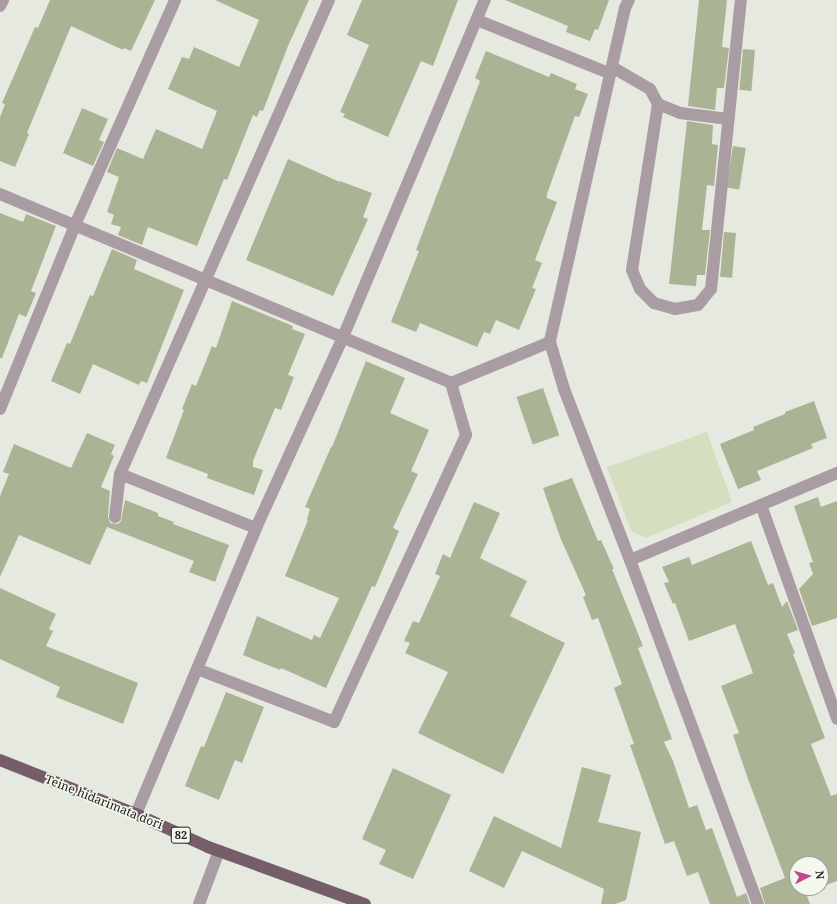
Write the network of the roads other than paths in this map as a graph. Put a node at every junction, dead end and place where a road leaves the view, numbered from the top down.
1 (3, 0) edge
2 (175, 0) edge
3 (329, 0) edge
4 (485, 0) edge
5 (629, 0) edge
6 (741, 0) edge
7 (0, 6) edge
8 (477, 20) junction
9 (611, 70) junction
10 (658, 104) junction
11 (729, 119) junction
12 (0, 194) edge
13 (75, 225) junction
14 (206, 280) junction
15 (343, 337) junction
16 (550, 342) junction
17 (451, 383) junction
18 (0, 409) edge
19 (837, 473) edge
20 (120, 474) junction
21 (761, 505) junction
22 (115, 517) dead end
23 (256, 528) junction
24 (630, 560) junction
25 (197, 669) junction
26 (837, 719) edge
27 (0, 760) edge
28 (136, 814) junction
29 (219, 851) junction
30 (199, 904) edge
31 (365, 904) edge
32 (758, 904) edge

1 - 7 street
2 - 13 street
3 - 14 street
4 - 8 street
5 - 9 street
6 - 11 street
8 - 9 street
8 - 15 street
9 - 10 street
9 - 16 street
10 - 11 street
10 - 11 street
12 - 13 street
13 - 14 street
13 - 18 street
14 - 15 street
14 - 20 street
15 - 17 street
15 - 23 street
16 - 17 street
16 - 24 street
17 - 25 street
19 - 21 street
20 - 22 street
20 - 23 street
21 - 24 street
21 - 26 street
23 - 25 street
24 - 32 street
25 - 28 street
27 - 28 main road, Teine hidarimata dori / 82
28 - 29 main road, Teine hidarimata dori / 82
29 - 30 street
29 - 31 main road, Teine hidarimata dori / 82

